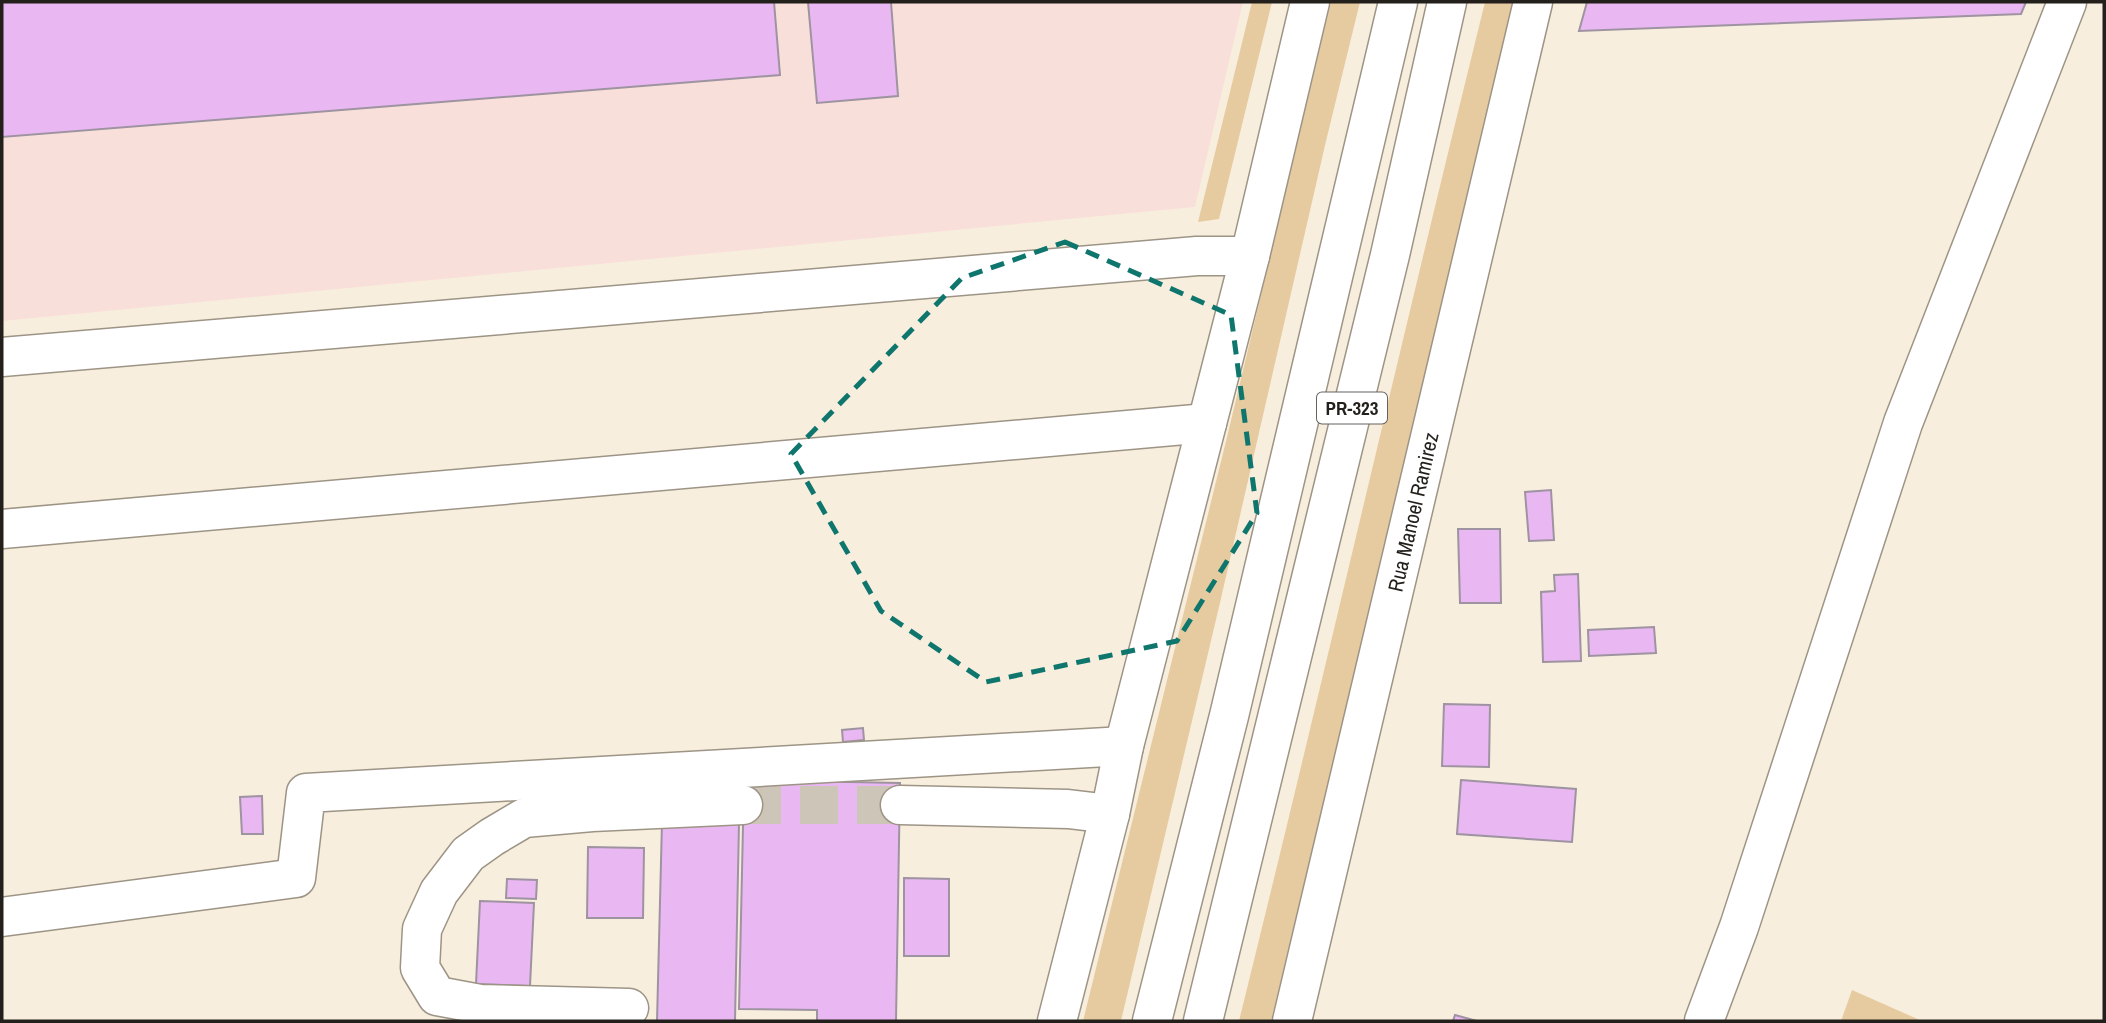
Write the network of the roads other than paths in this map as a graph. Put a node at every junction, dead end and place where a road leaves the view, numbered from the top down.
1 (1310, 2) edge
2 (1398, 2) edge
3 (1447, 2) edge
4 (1533, 2) edge
5 (2067, 2) edge
6 (1250, 256) junction
7 (2, 357) edge
8 (1207, 423) junction
9 (2, 529) edge
10 (1124, 746) junction
11 (743, 805) tunnel mouth
12 (900, 805) tunnel mouth
13 (1110, 814) junction
14 (2, 916) edge
15 (629, 1008) dead end
16 (1057, 1021) edge
17 (1152, 1021) edge
18 (1203, 1021) edge
19 (1292, 1021) edge
20 (1704, 1021) edge

1 - 6 main road
2 - 17 main road, PR-323
3 - 18 main road, PR-323
4 - 19 main road, Rua Manoel Ramirez
5 - 20 main road
6 - 7 main road
6 - 8 main road
8 - 9 main road
8 - 10 main road
10 - 13 main road
10 - 14 main road
11 - 15 main road
12 - 13 main road
13 - 16 main road

